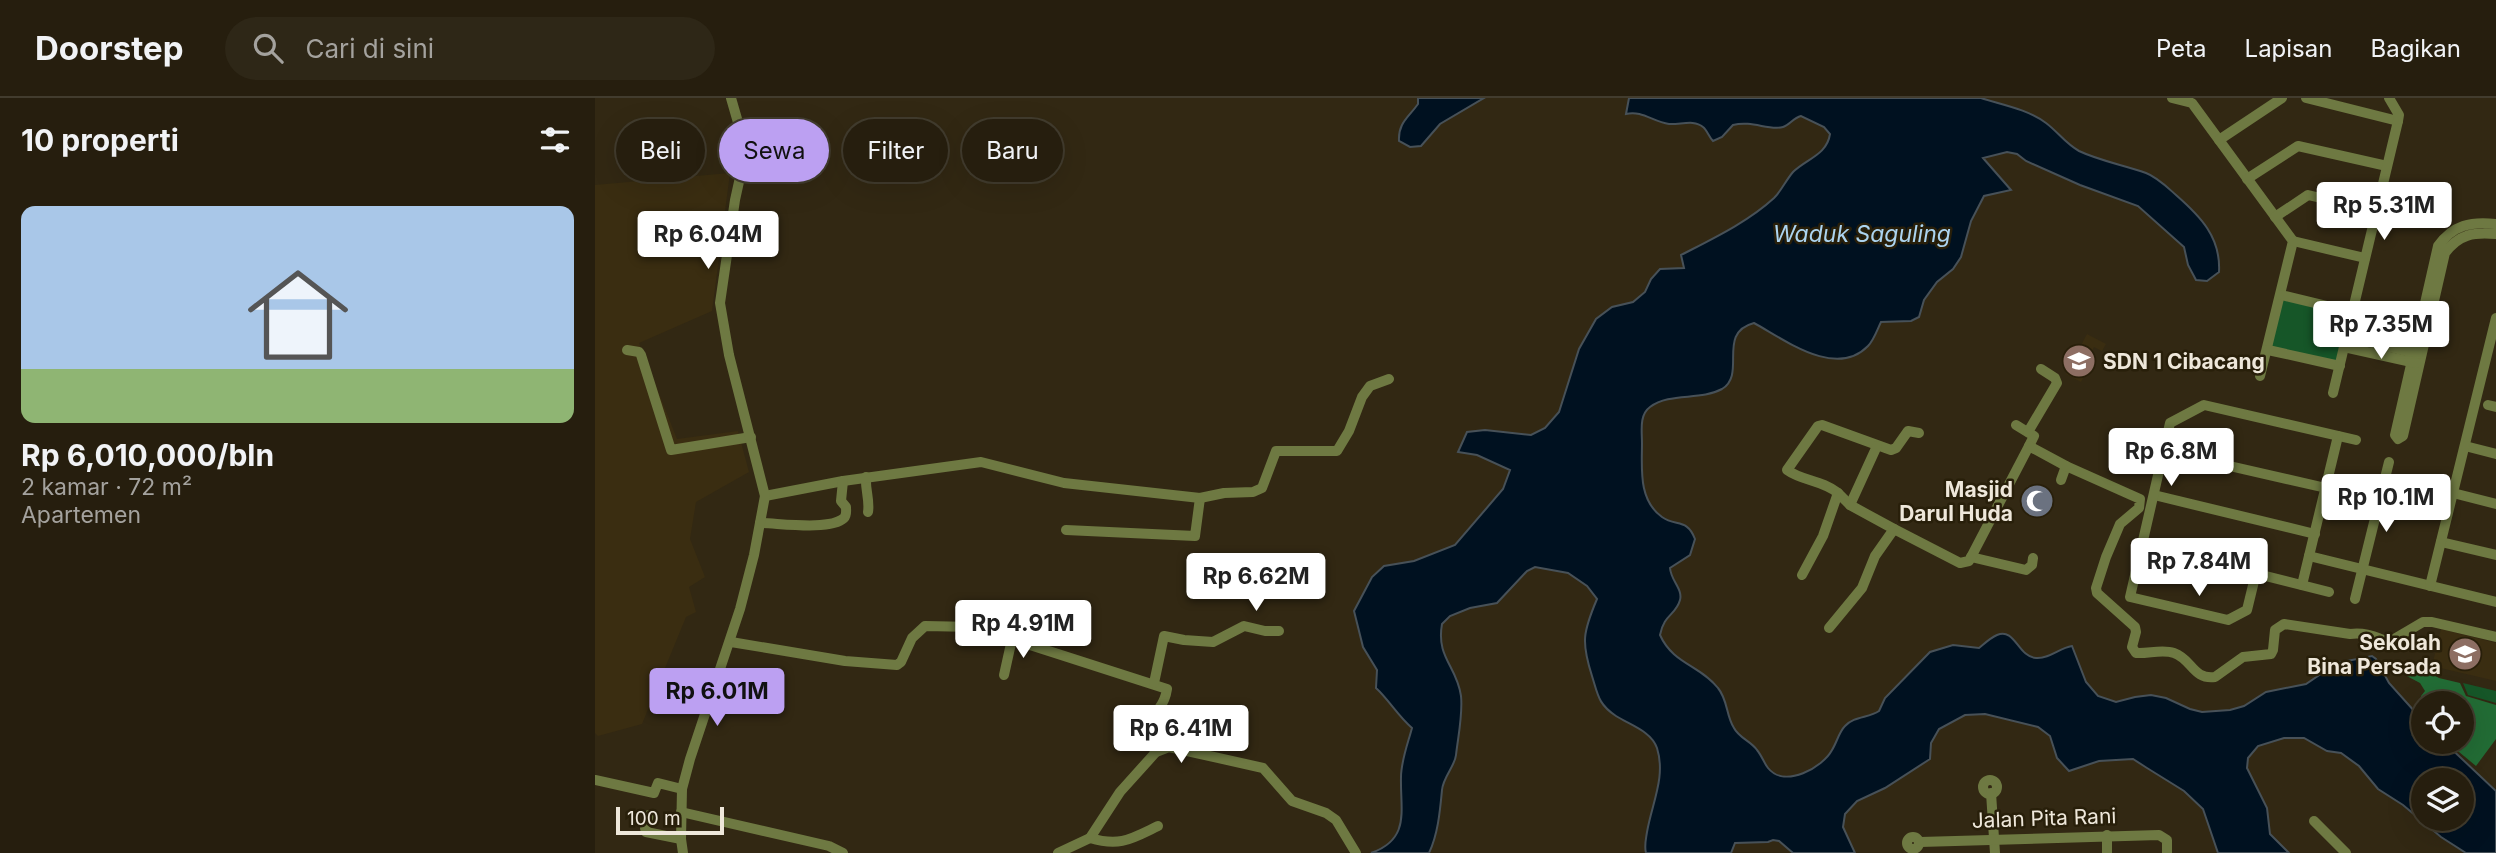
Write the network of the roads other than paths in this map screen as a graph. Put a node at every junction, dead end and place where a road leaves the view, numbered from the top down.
1 (730, 98) edge
2 (2172, 98) edge
3 (2282, 98) edge
4 (2306, 98) edge
5 (2389, 98) edge
6 (2196, 100) edge
7 (2398, 121) junction
8 (2219, 140) junction
9 (2387, 166) junction
10 (2248, 179) junction
11 (2376, 211) junction
12 (2275, 217) junction
13 (2496, 224) edge
14 (2496, 234) edge
15 (2293, 242) junction
16 (2365, 258) junction
17 (2281, 295) junction
18 (2352, 312) junction
19 (2496, 318) edge
20 (2346, 342) junction
21 (627, 350) dead end
22 (2268, 350) junction
23 (2417, 359) junction
24 (2340, 366) junction
25 (2041, 369) dead end
26 (2260, 376) dead end
27 (1389, 379) dead end
28 (2333, 393) dead end
29 (2015, 425) dead end
30 (2028, 432) junction
31 (1919, 433) dead end
32 (2338, 436) junction
33 (751, 437) junction
34 (2356, 440) dead end
35 (1877, 446) junction
36 (2029, 446) junction
37 (2465, 446) junction
38 (2164, 451) junction
39 (2496, 454) edge
40 (2389, 462) dead end
41 (2066, 466) junction
42 (866, 477) junction
43 (2061, 480) dead end
44 (843, 481) junction
45 (2326, 488) junction
46 (1838, 493) junction
47 (2453, 493) junction
48 (2154, 495) junction
49 (765, 496) junction
50 (1200, 498) junction
51 (2496, 504) edge
52 (1850, 505) junction
53 (868, 512) dead end
54 (760, 523) junction
55 (1894, 529) junction
56 (1066, 530) dead end
57 (2315, 534) junction
58 (2441, 541) junction
59 (2142, 545) junction
60 (2496, 555) edge
61 (2309, 556) junction
62 (1971, 557) junction
63 (2033, 558) dead end
64 (2362, 569) junction
65 (2256, 573) junction
66 (1802, 575) dead end
67 (2302, 585) junction
68 (2430, 586) junction
69 (2329, 592) dead end
70 (2355, 599) dead end
71 (2496, 602) edge
72 (1829, 628) dead end
73 (1279, 631) dead end
74 (2496, 637) edge
75 (1012, 639) junction
76 (731, 642) junction
77 (1004, 675) dead end
78 (1154, 683) junction
79 (1156, 752) junction
80 (595, 780) edge
81 (683, 789) junction
82 (1991, 793) dead end
83 (681, 812) junction
84 (649, 815) dead end
85 (2315, 821) dead end
86 (1158, 826) dead end
87 (2107, 835) junction
88 (1090, 838) junction
89 (681, 839) junction
90 (1994, 839) junction
91 (1920, 842) dead end
92 (828, 849) edge
93 (683, 853) edge
94 (843, 853) edge
95 (1058, 853) edge
96 (1356, 853) edge
97 (1995, 853) edge
98 (2107, 853) edge
99 (2167, 853) edge
100 (2346, 853) edge

1 - 33 street
2 - 6 street
3 - 8 street
4 - 7 street
5 - 7 street
6 - 8 street
7 - 9 street
8 - 10 street
9 - 10 street
9 - 11 street
10 - 12 street
11 - 12 street
11 - 16 street
12 - 15 street
13 - 23 street
14 - 23 street
15 - 16 street
15 - 17 street
16 - 18 street
17 - 18 street
17 - 22 street
18 - 20 street
19 - 37 street
20 - 23 street
20 - 24 street
21 - 33 street
22 - 24 street
22 - 26 street
23 - 23 street
24 - 28 street
25 - 30 street
27 - 50 street
29 - 30 street
30 - 36 street
31 - 35 street
32 - 34 street
32 - 38 street
32 - 45 street
33 - 49 street
35 - 46 street
35 - 52 street
36 - 41 street
36 - 62 street
37 - 39 street
37 - 47 street
38 - 45 street
38 - 48 street
40 - 64 street
41 - 43 street
41 - 74 street
42 - 44 street
42 - 50 street
42 - 53 street
44 - 49 street
44 - 54 street
45 - 57 street
46 - 52 street
46 - 66 street
47 - 51 street
47 - 58 street
48 - 57 street
48 - 59 street
49 - 54 street
50 - 56 street
52 - 55 street
54 - 76 street
55 - 62 street
55 - 72 street
57 - 61 street
58 - 60 street
58 - 68 street
59 - 65 street
59 - 65 street
61 - 64 street
61 - 67 street
62 - 63 street
64 - 68 street
64 - 70 street
65 - 67 street
67 - 69 street
68 - 71 street
73 - 78 street
75 - 76 street
75 - 77 street
75 - 78 street
76 - 81 street
78 - 79 street
79 - 88 street
79 - 96 street
80 - 81 street
81 - 83 street
82 - 90 street
83 - 89 street
83 - 92 street
84 - 89 street
85 - 100 street
86 - 88 street
87 - 90 street, Jalan Pita Rani
87 - 98 street
87 - 99 street, Jalan Pita Rani
88 - 95 street
89 - 93 street
90 - 91 street, Jalan Pita Rani
90 - 97 street
92 - 94 street

